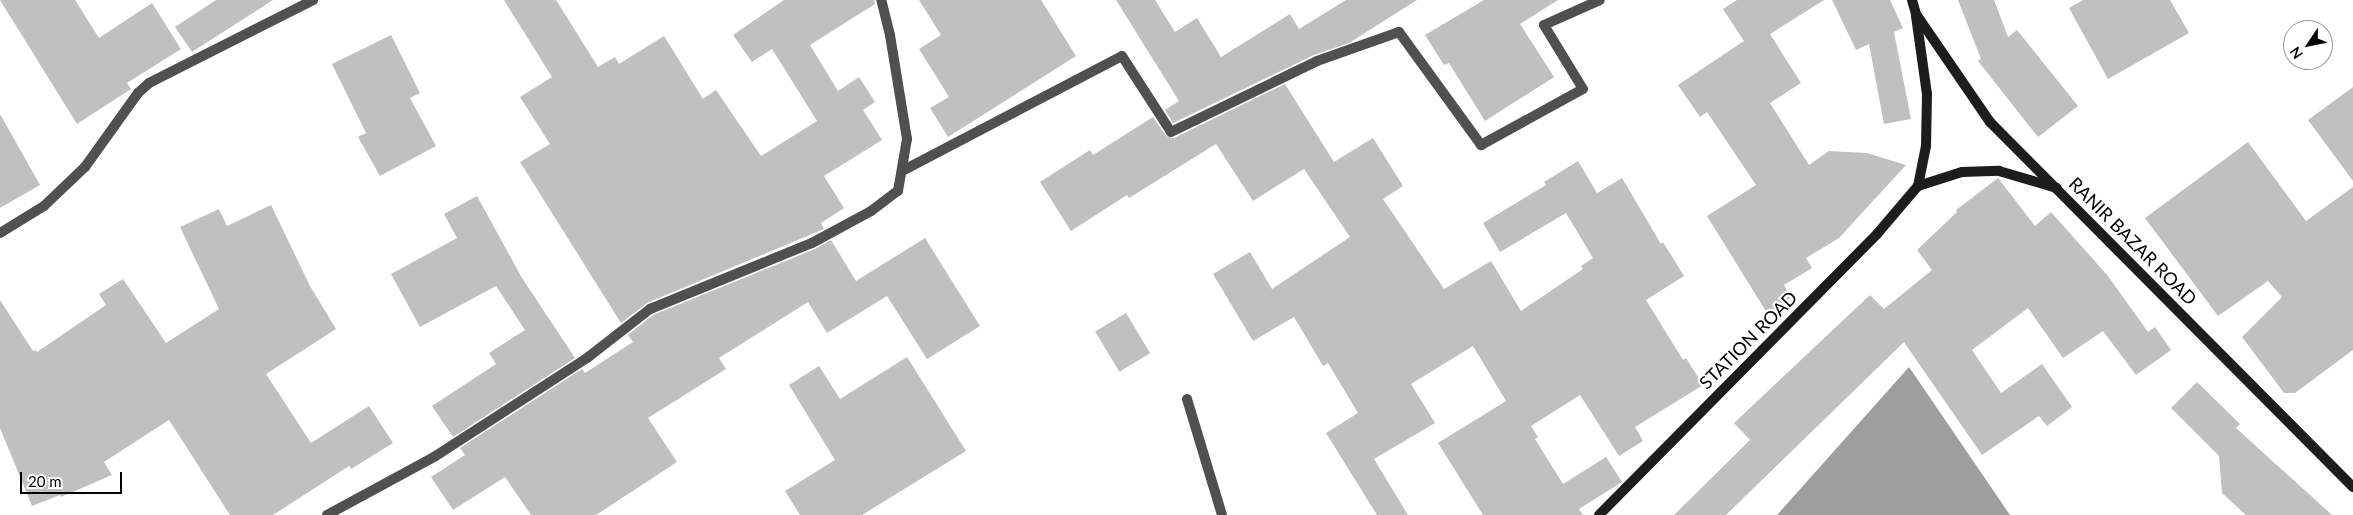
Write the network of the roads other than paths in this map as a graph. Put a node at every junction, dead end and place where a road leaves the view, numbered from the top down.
1 (313, 0) edge
2 (881, 0) edge
3 (1600, 0) edge
4 (1912, 0) edge
5 (1916, 14) junction
6 (902, 171) junction
7 (1918, 186) junction
8 (2058, 188) junction
9 (0, 232) edge
10 (1187, 398) dead end
11 (2353, 487) edge
12 (327, 515) edge
13 (1222, 515) edge
14 (1599, 515) edge

1 - 9 street
2 - 6 street
3 - 6 street
4 - 5 street, RANIR BAZAR ROAD
5 - 7 street, STATION ROAD
5 - 8 street, RANIR BAZAR ROAD
6 - 12 street
7 - 8 street
7 - 14 street, STATION ROAD
8 - 11 street, RANIR BAZAR ROAD
10 - 13 street

